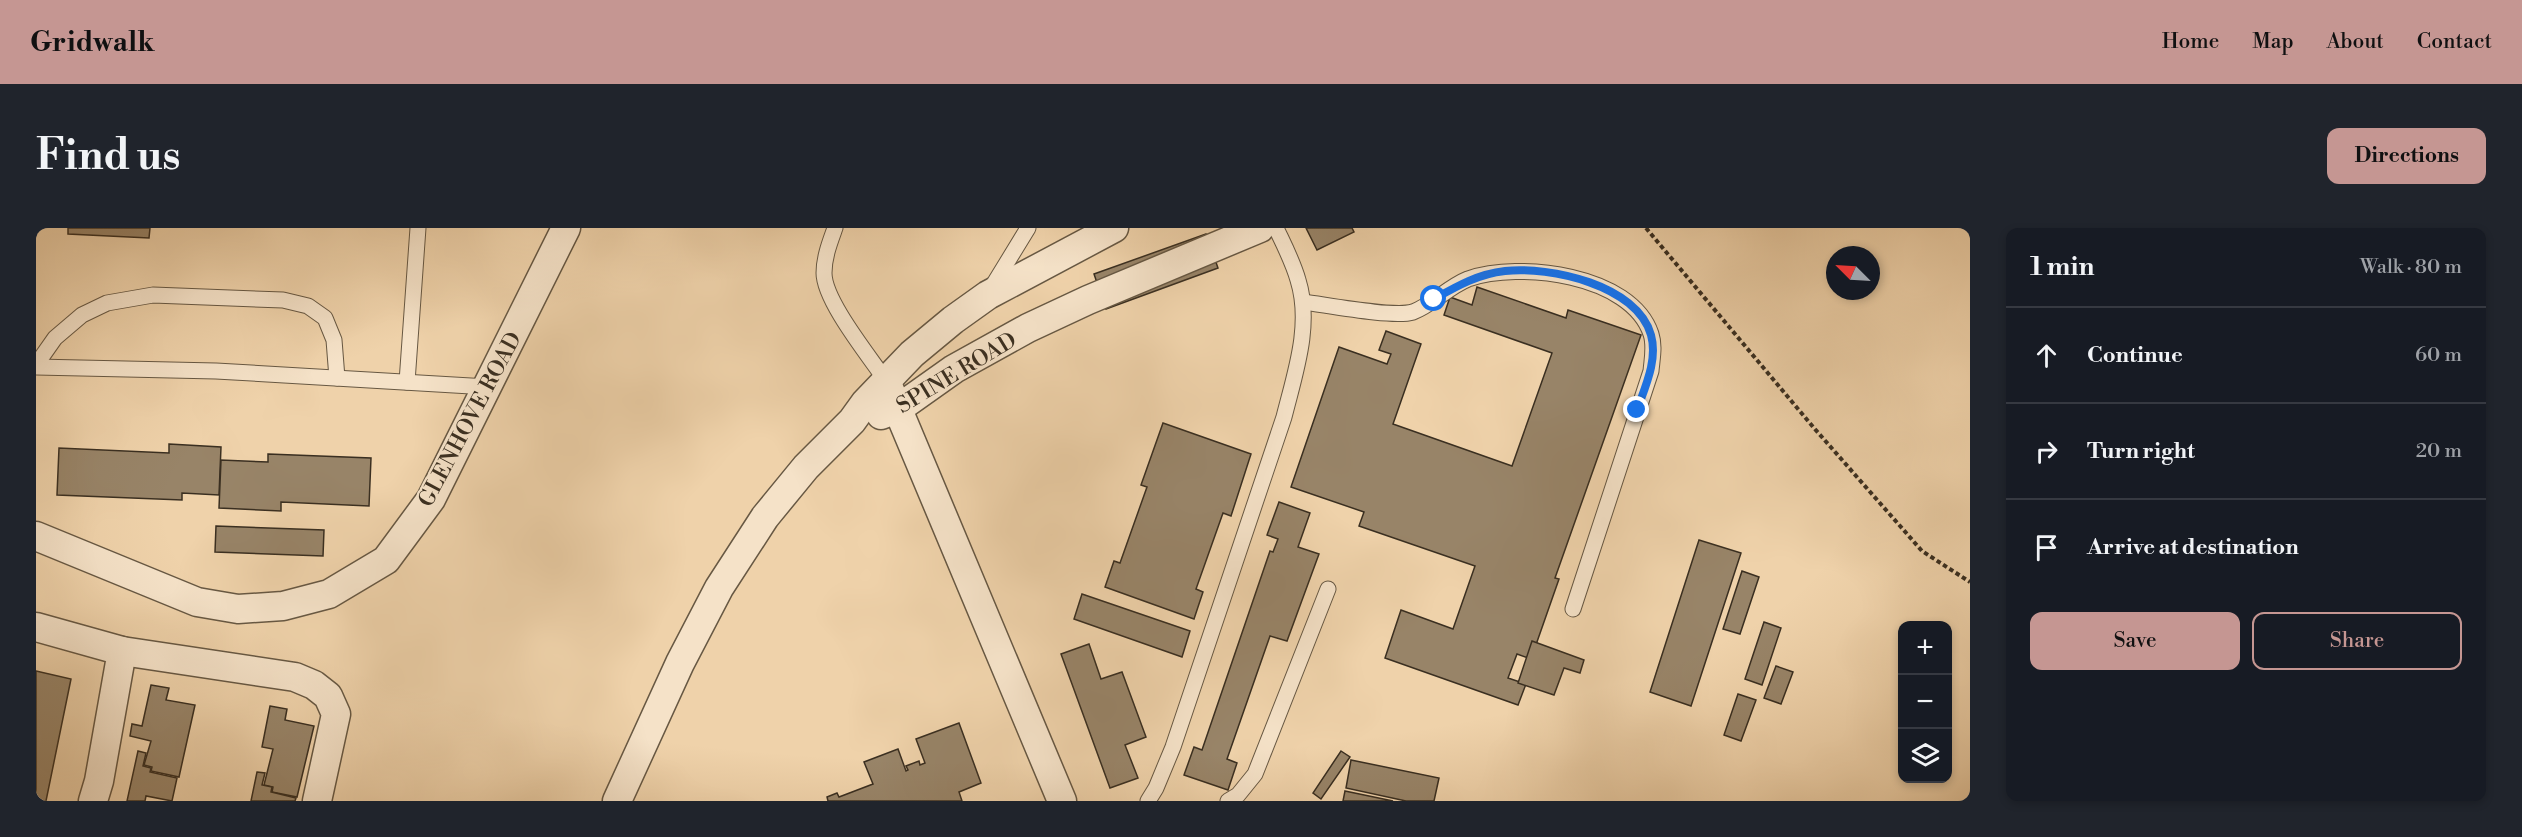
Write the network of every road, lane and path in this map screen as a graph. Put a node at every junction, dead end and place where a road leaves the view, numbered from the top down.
1 (418, 228) edge
2 (566, 228) edge
3 (835, 228) edge
4 (1028, 228) edge
5 (1114, 228) edge
6 (1260, 228) edge
7 (1276, 228) edge
8 (1646, 228) edge
9 (988, 295) junction
10 (1303, 302) junction
11 (36, 366) edge
12 (337, 378) junction
13 (886, 381) junction
14 (407, 382) junction
15 (488, 387) junction
16 (899, 408) junction
17 (852, 421) junction
18 (36, 536) edge
19 (1970, 582) edge
20 (1328, 589) dead end
21 (1573, 609) dead end
22 (36, 627) edge
23 (122, 651) junction
24 (93, 801) edge
25 (317, 801) edge
26 (617, 801) edge
27 (1062, 801) edge
28 (1148, 801) edge
29 (1228, 801) edge

1 - 14 lane
2 - 15 street, GLENHOVE ROAD
3 - 13 lane
4 - 9 lane
5 - 9 street, SPINE ROAD
6 - 16 street, SPINE ROAD
7 - 10 lane
8 - 19 path
9 - 13 street, SPINE ROAD
10 - 21 lane
10 - 28 lane
11 - 12 lane
11 - 12 lane
12 - 14 lane
13 - 16 street
13 - 17 street, SPINE ROAD
14 - 15 lane
15 - 18 street, GLENHOVE ROAD
16 - 17 street, SPINE ROAD
16 - 27 street
17 - 26 street
20 - 29 lane
22 - 23 street
23 - 24 street
23 - 25 street

